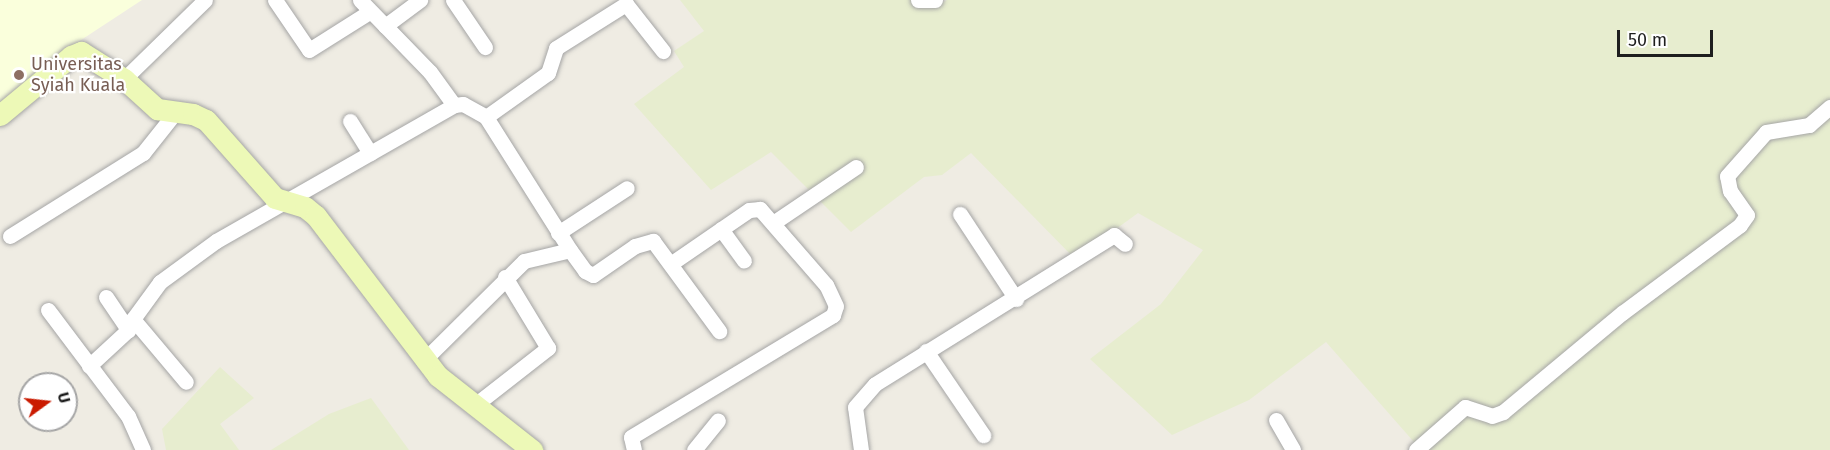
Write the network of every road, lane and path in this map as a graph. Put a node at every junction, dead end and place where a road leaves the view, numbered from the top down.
1 (205, 0) edge
2 (275, 0) edge
3 (420, 0) edge
4 (453, 0) edge
5 (918, 0) edge
6 (934, 0) edge
7 (364, 6) edge
8 (385, 26) junction
9 (485, 47) dead end
10 (663, 51) dead end
11 (124, 79) junction
12 (454, 105) junction
13 (1830, 107) edge
14 (174, 114) junction
15 (0, 115) edge
16 (486, 117) junction
17 (350, 121) dead end
18 (370, 153) junction
19 (856, 166) dead end
20 (627, 188) dead end
21 (287, 202) junction
22 (960, 214) dead end
23 (773, 223) junction
24 (721, 229) junction
25 (558, 233) junction
26 (10, 236) dead end
27 (1125, 244) dead end
28 (570, 250) junction
29 (744, 261) dead end
30 (672, 263) junction
31 (505, 277) junction
32 (106, 297) dead end
33 (1016, 299) junction
34 (48, 310) dead end
35 (131, 324) junction
36 (719, 331) dead end
37 (926, 351) junction
38 (423, 360) junction
39 (89, 366) junction
40 (186, 382) dead end
41 (475, 405) junction
42 (718, 420) dead end
43 (1276, 420) dead end
44 (983, 435) dead end
45 (143, 450) edge
46 (532, 450) edge
47 (634, 450) edge
48 (694, 450) edge
49 (861, 450) edge
50 (1293, 450) edge
51 (1416, 450) edge

1 - 11 street
2 - 7 street
3 - 8 street
4 - 9 street
5 - 6 street
7 - 8 street
8 - 12 street
10 - 16 street
11 - 14 street
11 - 15 street
12 - 16 street
12 - 18 street
13 - 51 street
14 - 21 street
14 - 26 street
16 - 25 street
17 - 18 street
18 - 21 street
19 - 23 street
20 - 25 street
21 - 35 street
21 - 38 street
22 - 33 street
23 - 24 street
23 - 47 street
24 - 29 street
24 - 30 street
25 - 28 street
27 - 33 street
28 - 30 street
28 - 31 street
30 - 36 street
31 - 38 street
31 - 41 street
32 - 35 street
33 - 37 street
34 - 39 street
35 - 39 street
35 - 40 street
37 - 44 street
37 - 49 street
38 - 41 street
39 - 45 street
41 - 46 street
42 - 48 street
43 - 50 street

